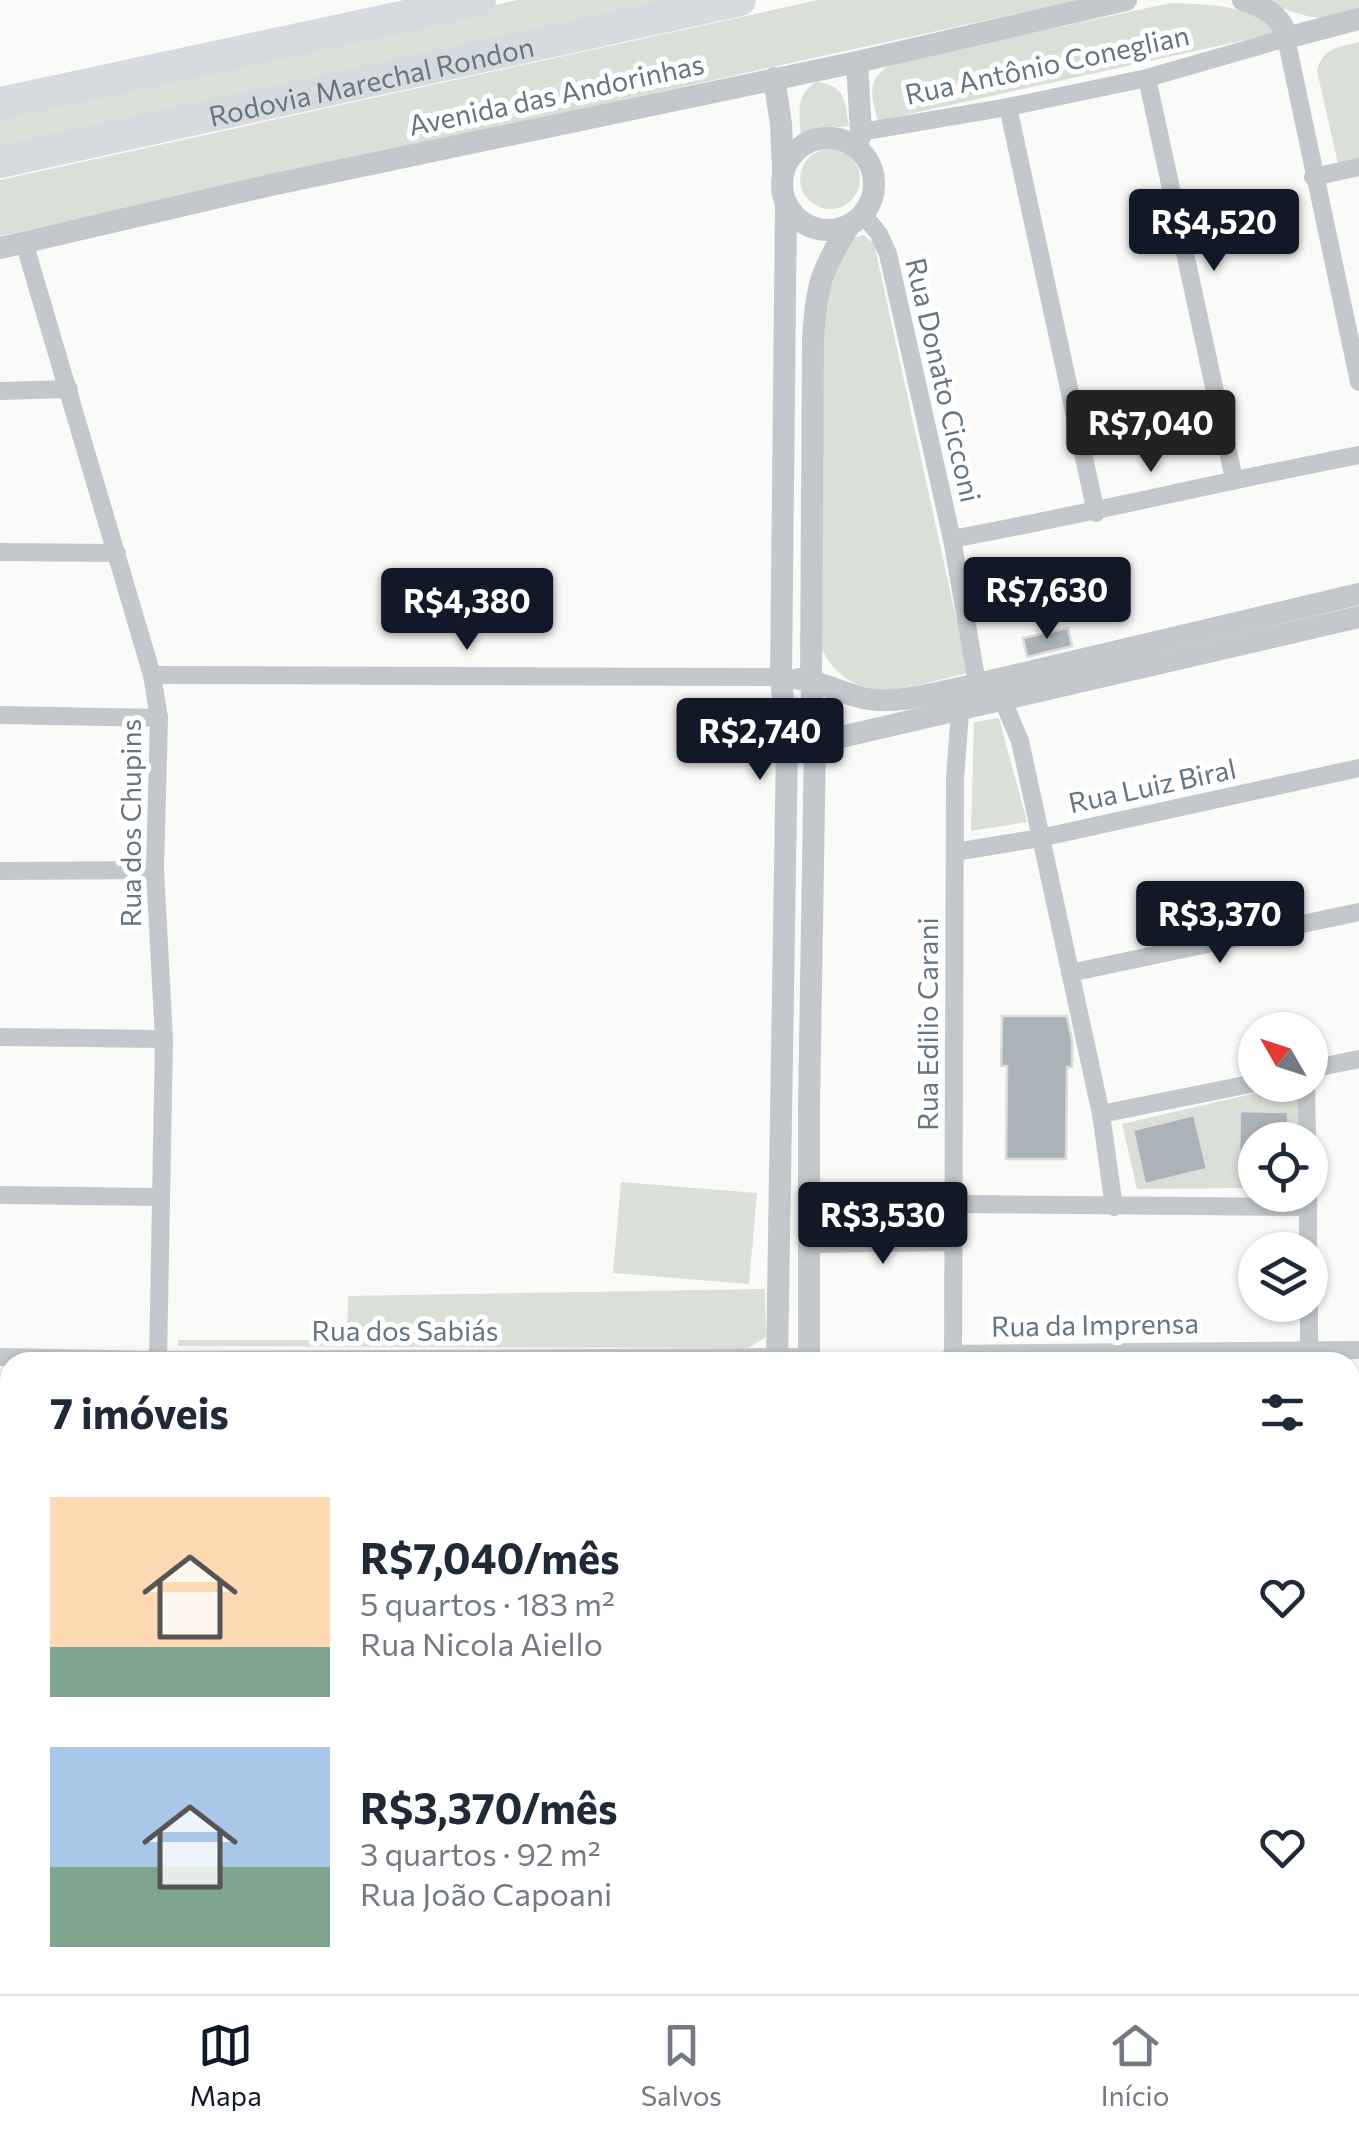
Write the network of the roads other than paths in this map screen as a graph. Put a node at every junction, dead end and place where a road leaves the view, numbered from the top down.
1 (480, 0) edge
2 (740, 0) edge
3 (1126, 0) edge
4 (1243, 0) edge
5 (1359, 19) edge
6 (1286, 38) junction
7 (857, 62) junction
8 (774, 78) junction
9 (1147, 78) junction
10 (0, 103) edge
11 (1008, 107) junction
12 (859, 139) junction
13 (0, 162) edge
14 (1359, 167) edge
15 (783, 169) junction
16 (1313, 177) junction
17 (786, 204) junction
18 (856, 220) junction
19 (24, 242) junction
20 (0, 248) edge
21 (1352, 308) edge
22 (1359, 382) edge
23 (69, 390) junction
24 (0, 391) edge
25 (1359, 455) edge
26 (1234, 479) junction
27 (1096, 512) junction
28 (952, 539) junction
29 (0, 552) edge
30 (117, 553) junction
31 (1359, 594) edge
32 (1359, 617) edge
33 (152, 676) junction
34 (782, 678) junction
35 (811, 680) junction
36 (978, 683) junction
37 (1004, 701) junction
38 (958, 711) junction
39 (0, 716) edge
40 (160, 718) junction
41 (815, 743) junction
42 (787, 744) junction
43 (1359, 768) edge
44 (1040, 838) junction
45 (955, 852) junction
46 (155, 870) junction
47 (0, 871) edge
48 (1359, 912) edge
49 (1070, 974) junction
50 (0, 1037) edge
51 (164, 1038) junction
52 (1359, 1059) edge
53 (1328, 1065) edge
54 (1238, 1086) edge
55 (1101, 1114) junction
56 (0, 1195) edge
57 (160, 1198) junction
58 (1238, 1203) edge
59 (953, 1204) junction
60 (1114, 1206) junction
61 (955, 1242) junction
62 (810, 1244) junction
63 (1309, 1322) edge
64 (158, 1352) edge
65 (777, 1352) edge
66 (809, 1352) edge
67 (953, 1352) edge
68 (1309, 1352) edge

1 - 10 highway, Rodovia Marechal Rondon
2 - 13 highway, Rodovia Marechal Rondon
3 - 7 street, Avenida das Andorinhas
4 - 6 street
5 - 6 street, Rua Antônio Coneglian
6 - 9 street, Rua Antônio Coneglian
6 - 16 street
7 - 8 street, Avenida das Andorinhas
7 - 12 street
8 - 15 street
8 - 19 street, Avenida das Andorinhas
9 - 11 street, Rua Antônio Coneglian
9 - 26 street
11 - 12 street, Rua Antônio Coneglian
11 - 27 street
12 - 15 street
12 - 18 street
14 - 16 street
15 - 17 street
16 - 21 street
17 - 18 street
17 - 34 street
18 - 28 street, Rua Donato Cicconi
18 - 35 street
19 - 20 street, Avenida das Andorinhas
19 - 23 street, Rua dos Chupins
21 - 22 street
23 - 24 street
23 - 30 street, Rua dos Chupins
25 - 26 street
26 - 27 street
27 - 28 street
28 - 36 street, Rua Donato Cicconi
29 - 30 street
30 - 33 street, Rua dos Chupins
31 - 36 street
32 - 37 street
33 - 34 street
33 - 40 street, Rua dos Chupins
34 - 35 street
34 - 42 street
35 - 36 street
35 - 41 street
36 - 37 street
36 - 38 street, Rua Edilio Carani
37 - 38 street
37 - 44 street
38 - 41 street
38 - 45 street, Rua Edilio Carani
39 - 40 street
40 - 46 street, Rua dos Chupins
41 - 42 street
41 - 62 street
42 - 65 street
43 - 44 street, Rua Luiz Biral
44 - 45 street, Rua Luiz Biral
44 - 49 street
45 - 59 street, Rua Edilio Carani
46 - 47 street
46 - 51 street, Rua dos Chupins
48 - 49 street
49 - 55 street
50 - 51 street
51 - 57 street, Rua dos Chupins
52 - 53 street
54 - 55 street
55 - 60 street
56 - 57 street
57 - 64 street, Rua dos Chupins
58 - 60 street
59 - 60 street
59 - 61 street, Rua Edilio Carani
61 - 62 street
61 - 67 street, Rua Edilio Carani
62 - 66 street
63 - 68 street

